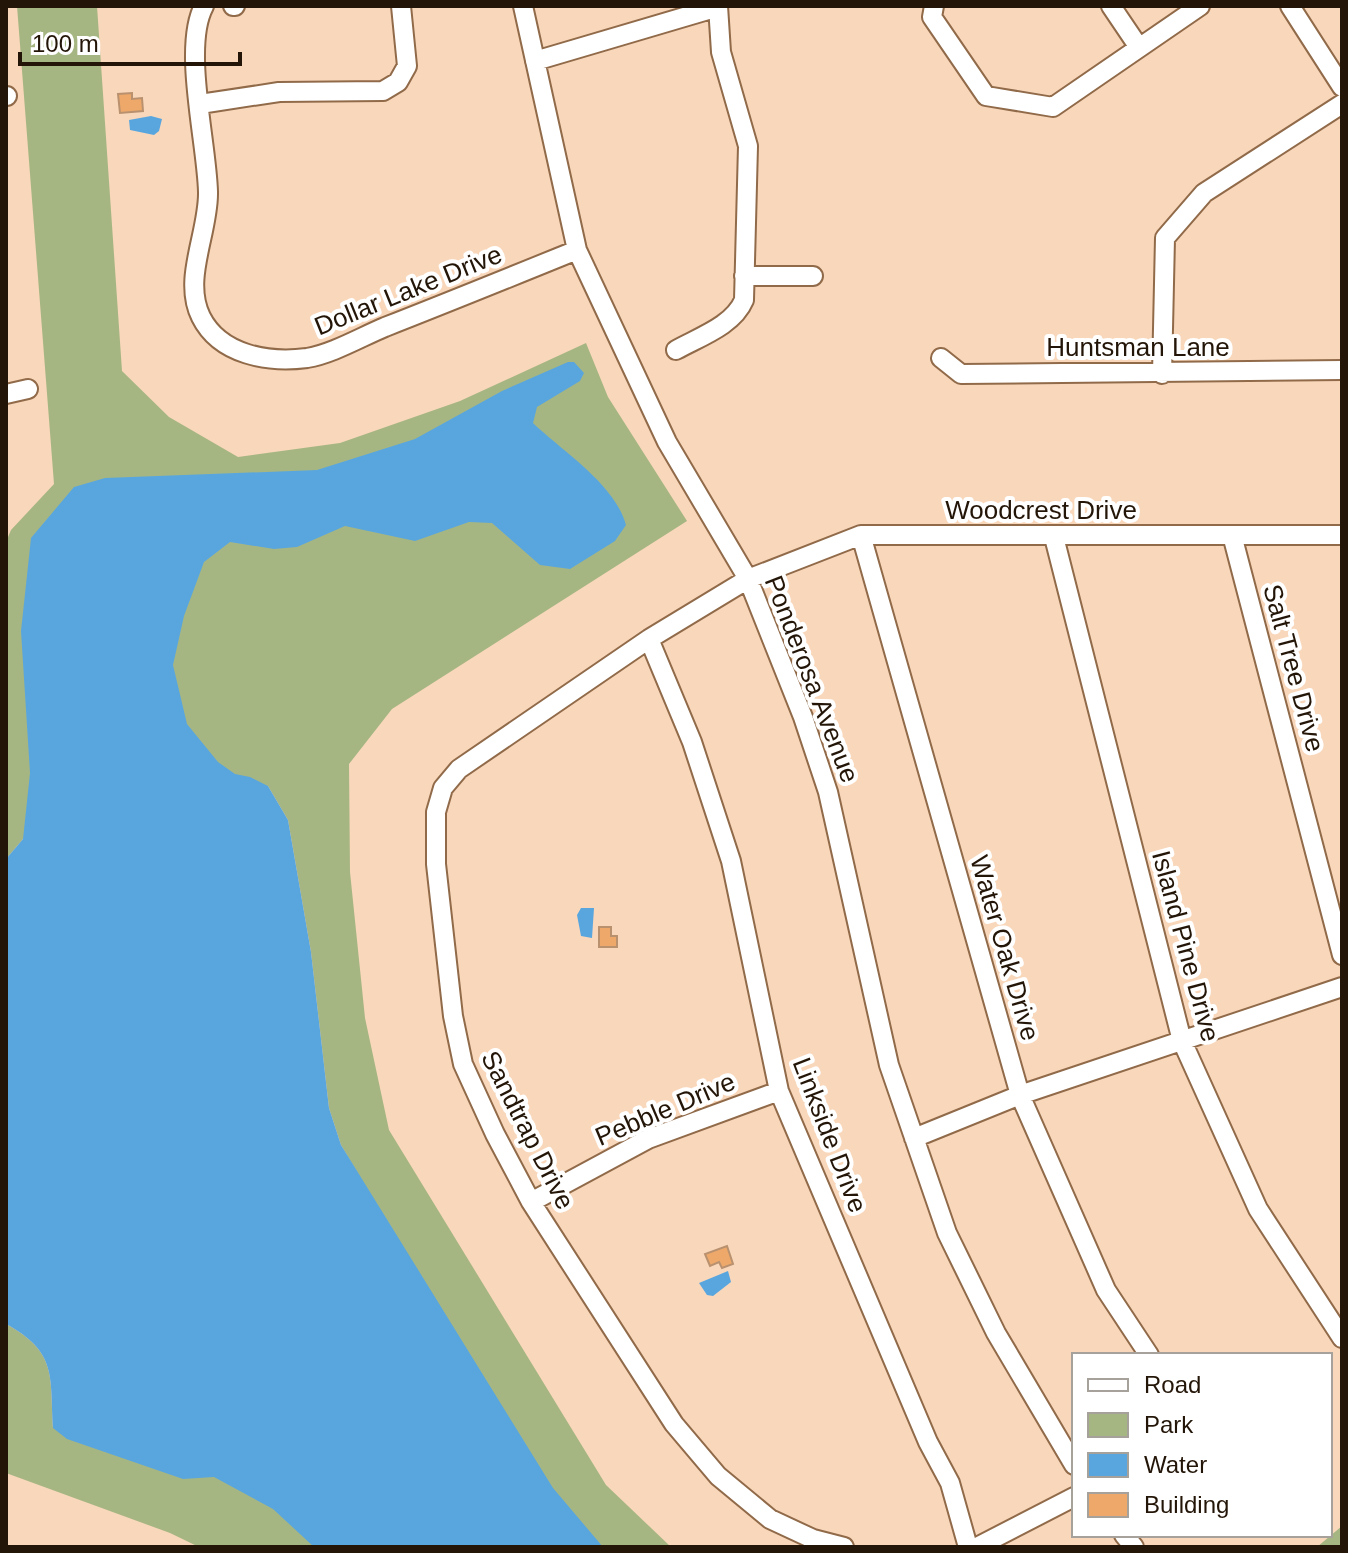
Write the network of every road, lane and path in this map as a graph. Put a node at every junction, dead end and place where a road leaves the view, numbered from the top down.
1 (204, 6) edge
2 (401, 6) edge
3 (523, 6) edge
4 (718, 6) edge
5 (934, 6) edge
6 (1111, 6) edge
7 (1200, 6) edge
8 (1290, 6) edge
9 (1138, 46) junction
10 (535, 61) junction
11 (1342, 87) edge
12 (200, 104) junction
13 (1342, 104) edge
14 (577, 250) junction
15 (744, 276) junction
16 (813, 276) dead end
17 (676, 350) dead end
18 (941, 358) dead end
19 (1342, 370) edge
20 (1162, 374) junction
21 (28, 389) dead end
22 (6, 394) edge
23 (861, 535) junction
24 (1232, 535) junction
25 (1342, 535) edge
26 (1054, 537) junction
27 (748, 579) junction
28 (649, 639) junction
29 (1342, 955) edge
30 (1342, 987) edge
31 (1182, 1041) junction
32 (779, 1091) junction
33 (1020, 1095) junction
34 (914, 1138) junction
35 (531, 1202) junction
36 (1342, 1338) edge
37 (1148, 1353) edge
38 (1072, 1462) edge
39 (1072, 1498) edge
40 (844, 1547) edge
41 (968, 1547) edge
42 (977, 1547) edge

1 - 12 street, Dollar Lake Drive
2 - 12 street
3 - 10 street, Ponderosa Avenue
4 - 10 street
4 - 15 street
5 - 9 street
6 - 9 street
7 - 9 street
8 - 11 street
10 - 14 street, Ponderosa Avenue
12 - 14 street, Dollar Lake Drive
13 - 20 street
14 - 27 street, Ponderosa Avenue
15 - 16 street
15 - 17 street
18 - 20 street, Huntsman Lane
19 - 20 street, Huntsman Lane
21 - 22 street
23 - 26 street, Woodcrest Drive
23 - 27 street, Woodcrest Drive
23 - 33 street, Water Oak Drive
24 - 25 street, Woodcrest Drive
24 - 26 street, Woodcrest Drive
24 - 29 street, Salt Tree Drive
26 - 31 street, Island Pine Drive
27 - 28 street, Sandtrap Drive
27 - 34 street, Ponderosa Avenue
28 - 32 street, Linkside Drive
28 - 35 street, Sandtrap Drive
30 - 31 street
31 - 33 street
31 - 36 street, Island Pine Drive
32 - 35 street, Pebble Drive
32 - 41 street, Linkside Drive
33 - 34 street
33 - 37 street, Water Oak Drive
34 - 38 street, Ponderosa Avenue
35 - 40 street, Sandtrap Drive
39 - 42 street

